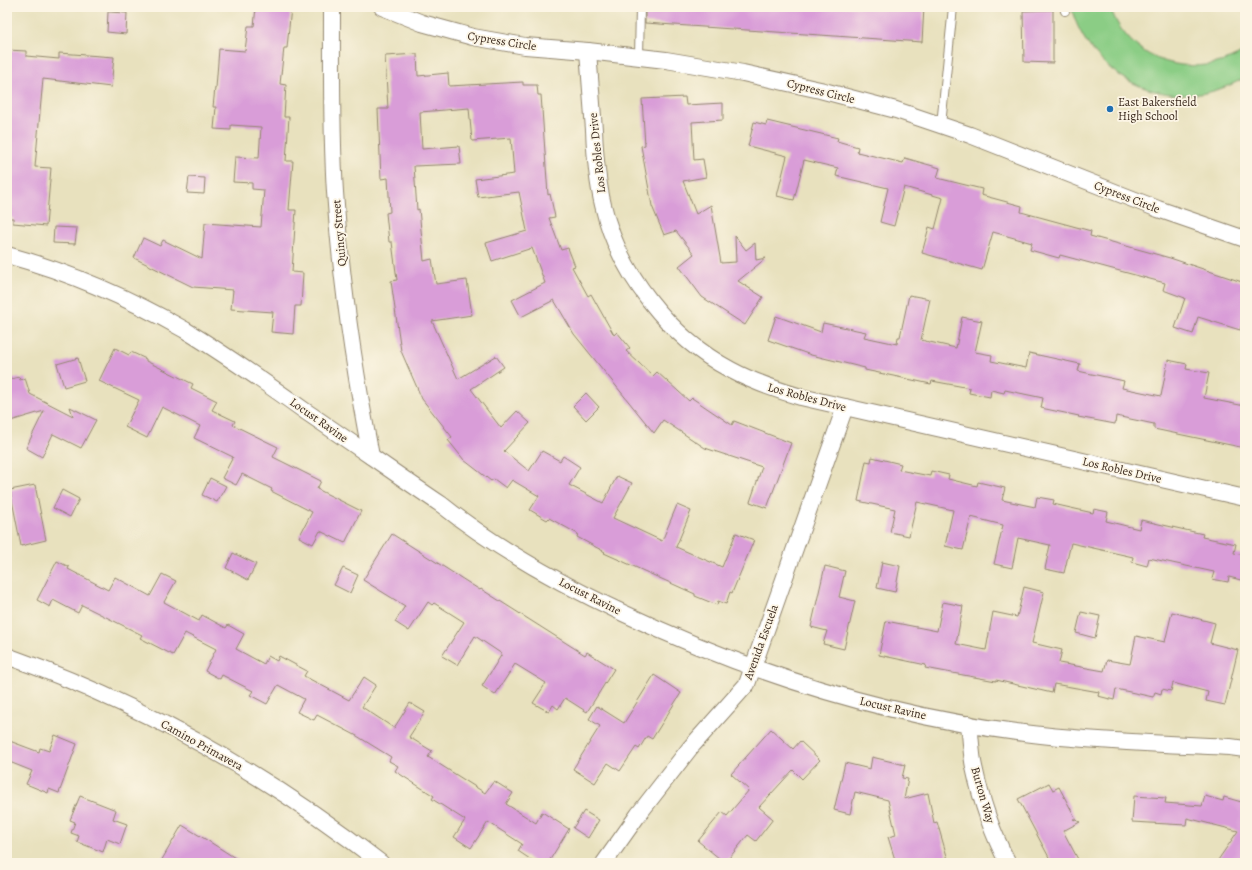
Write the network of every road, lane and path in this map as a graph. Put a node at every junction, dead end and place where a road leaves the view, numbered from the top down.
1 (332, 7) edge
2 (382, 7) edge
3 (640, 7) edge
4 (953, 7) edge
5 (588, 51) junction
6 (639, 57) junction
7 (941, 125) junction
8 (1245, 239) edge
9 (7, 255) edge
10 (845, 407) junction
11 (371, 456) junction
12 (1245, 498) edge
13 (7, 656) edge
14 (753, 667) junction
15 (969, 724) junction
16 (1245, 749) edge
17 (381, 863) edge
18 (604, 863) edge
19 (1008, 863) edge

1 - 11 street, Quincy Street
2 - 5 street, Cypress Circle
3 - 6 lane
4 - 7 lane
5 - 6 street, Cypress Circle
5 - 10 street, Los Robles Drive
6 - 7 street, Cypress Circle
7 - 8 street, Cypress Circle
9 - 11 street, Locust Ravine
10 - 12 street, Los Robles Drive
10 - 14 street, Avenida Escuela
11 - 14 street, Locust Ravine
13 - 17 street, Camino Primavera
14 - 15 street, Locust Ravine
14 - 18 street, Avenida Escuela
15 - 16 street, Locust Ravine
15 - 19 street, Burton Way

